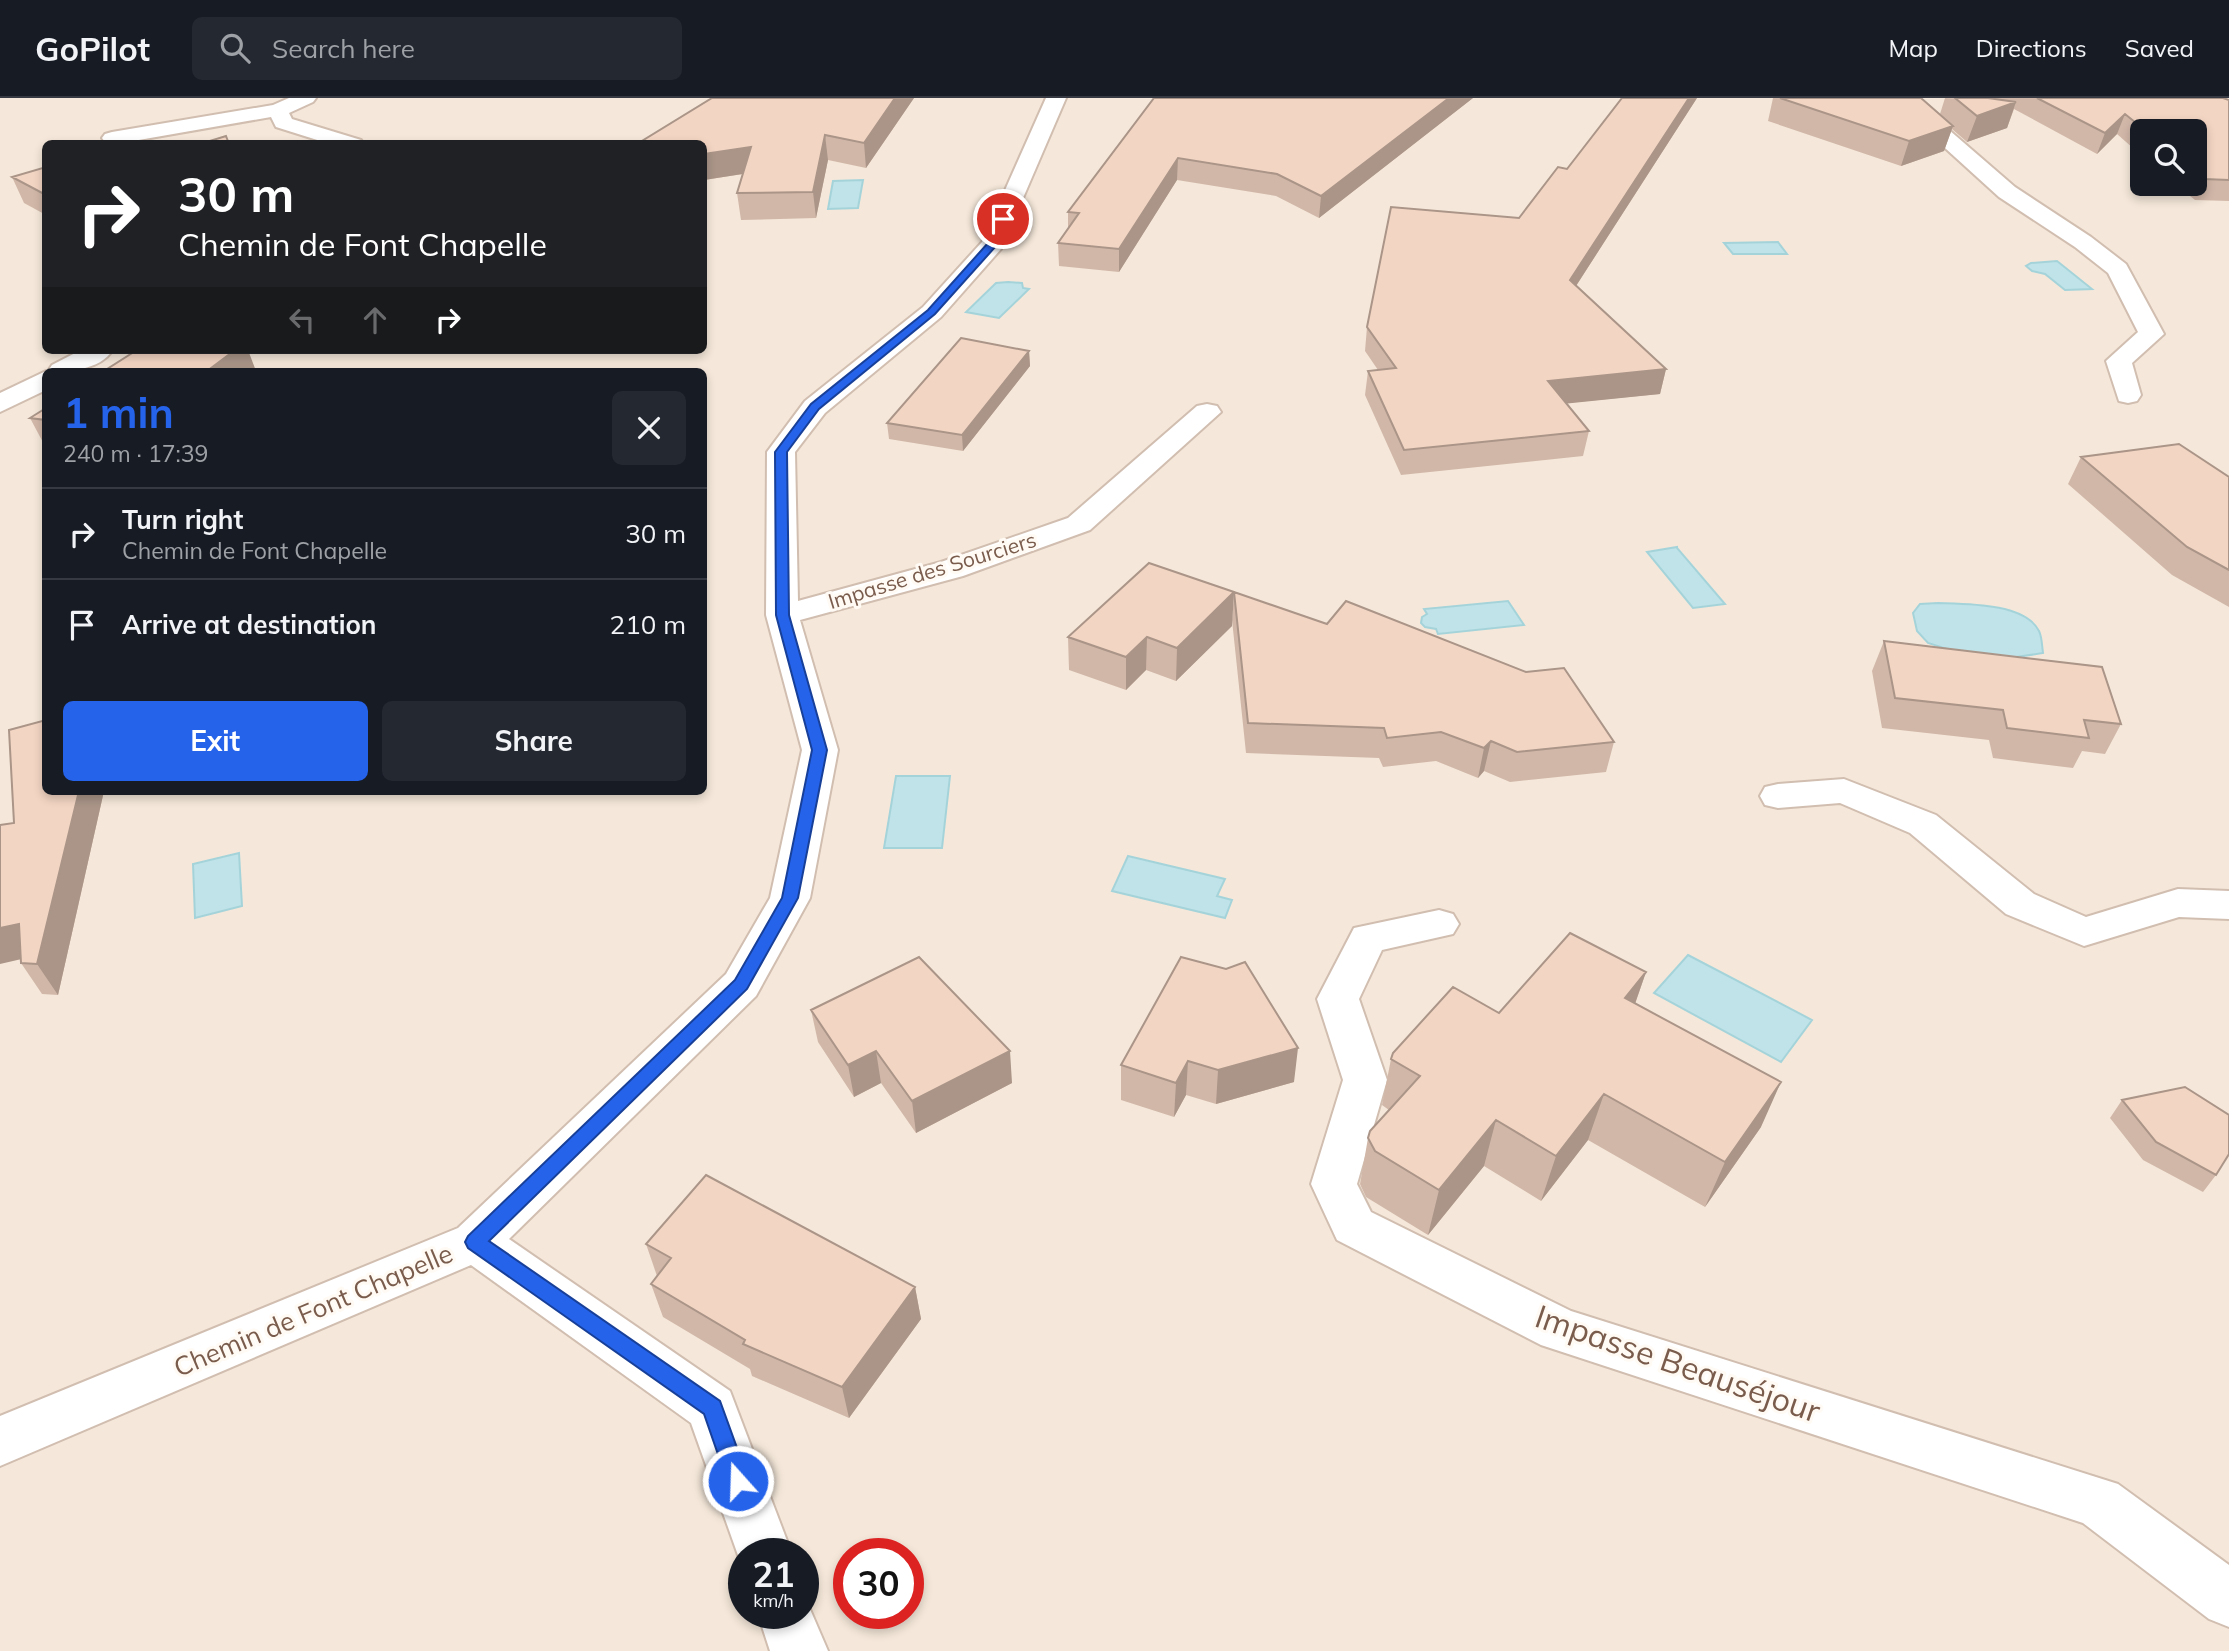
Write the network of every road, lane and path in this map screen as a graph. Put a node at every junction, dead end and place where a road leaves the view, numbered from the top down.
1 (306, 98) edge
2 (1056, 98) edge
3 (1900, 98) edge
4 (278, 110) junction
5 (112, 138) dead end
6 (340, 140) edge
7 (93, 354) edge
8 (67, 368) edge
9 (42, 381) edge
10 (2128, 395) dead end
11 (0, 404) edge
12 (1207, 412) dead end
13 (782, 615) junction
14 (1778, 796) dead end
15 (2229, 905) edge
16 (1439, 924) dead end
17 (475, 1242) junction
18 (0, 1441) edge
19 (758, 1538) edge
20 (2229, 1599) edge
21 (791, 1629) edge
22 (799, 1651) edge

1 - 4 street
2 - 13 street, Chemin de Font Chapelle
3 - 10 street
4 - 5 street
4 - 6 street
7 - 8 street
9 - 11 street
12 - 13 street, Impasse des Sourciers
13 - 17 street, Chemin de Font Chapelle
14 - 15 street
16 - 20 street, Impasse Beauséjour
17 - 18 street, Chemin de Font Chapelle
17 - 19 street
21 - 22 street

